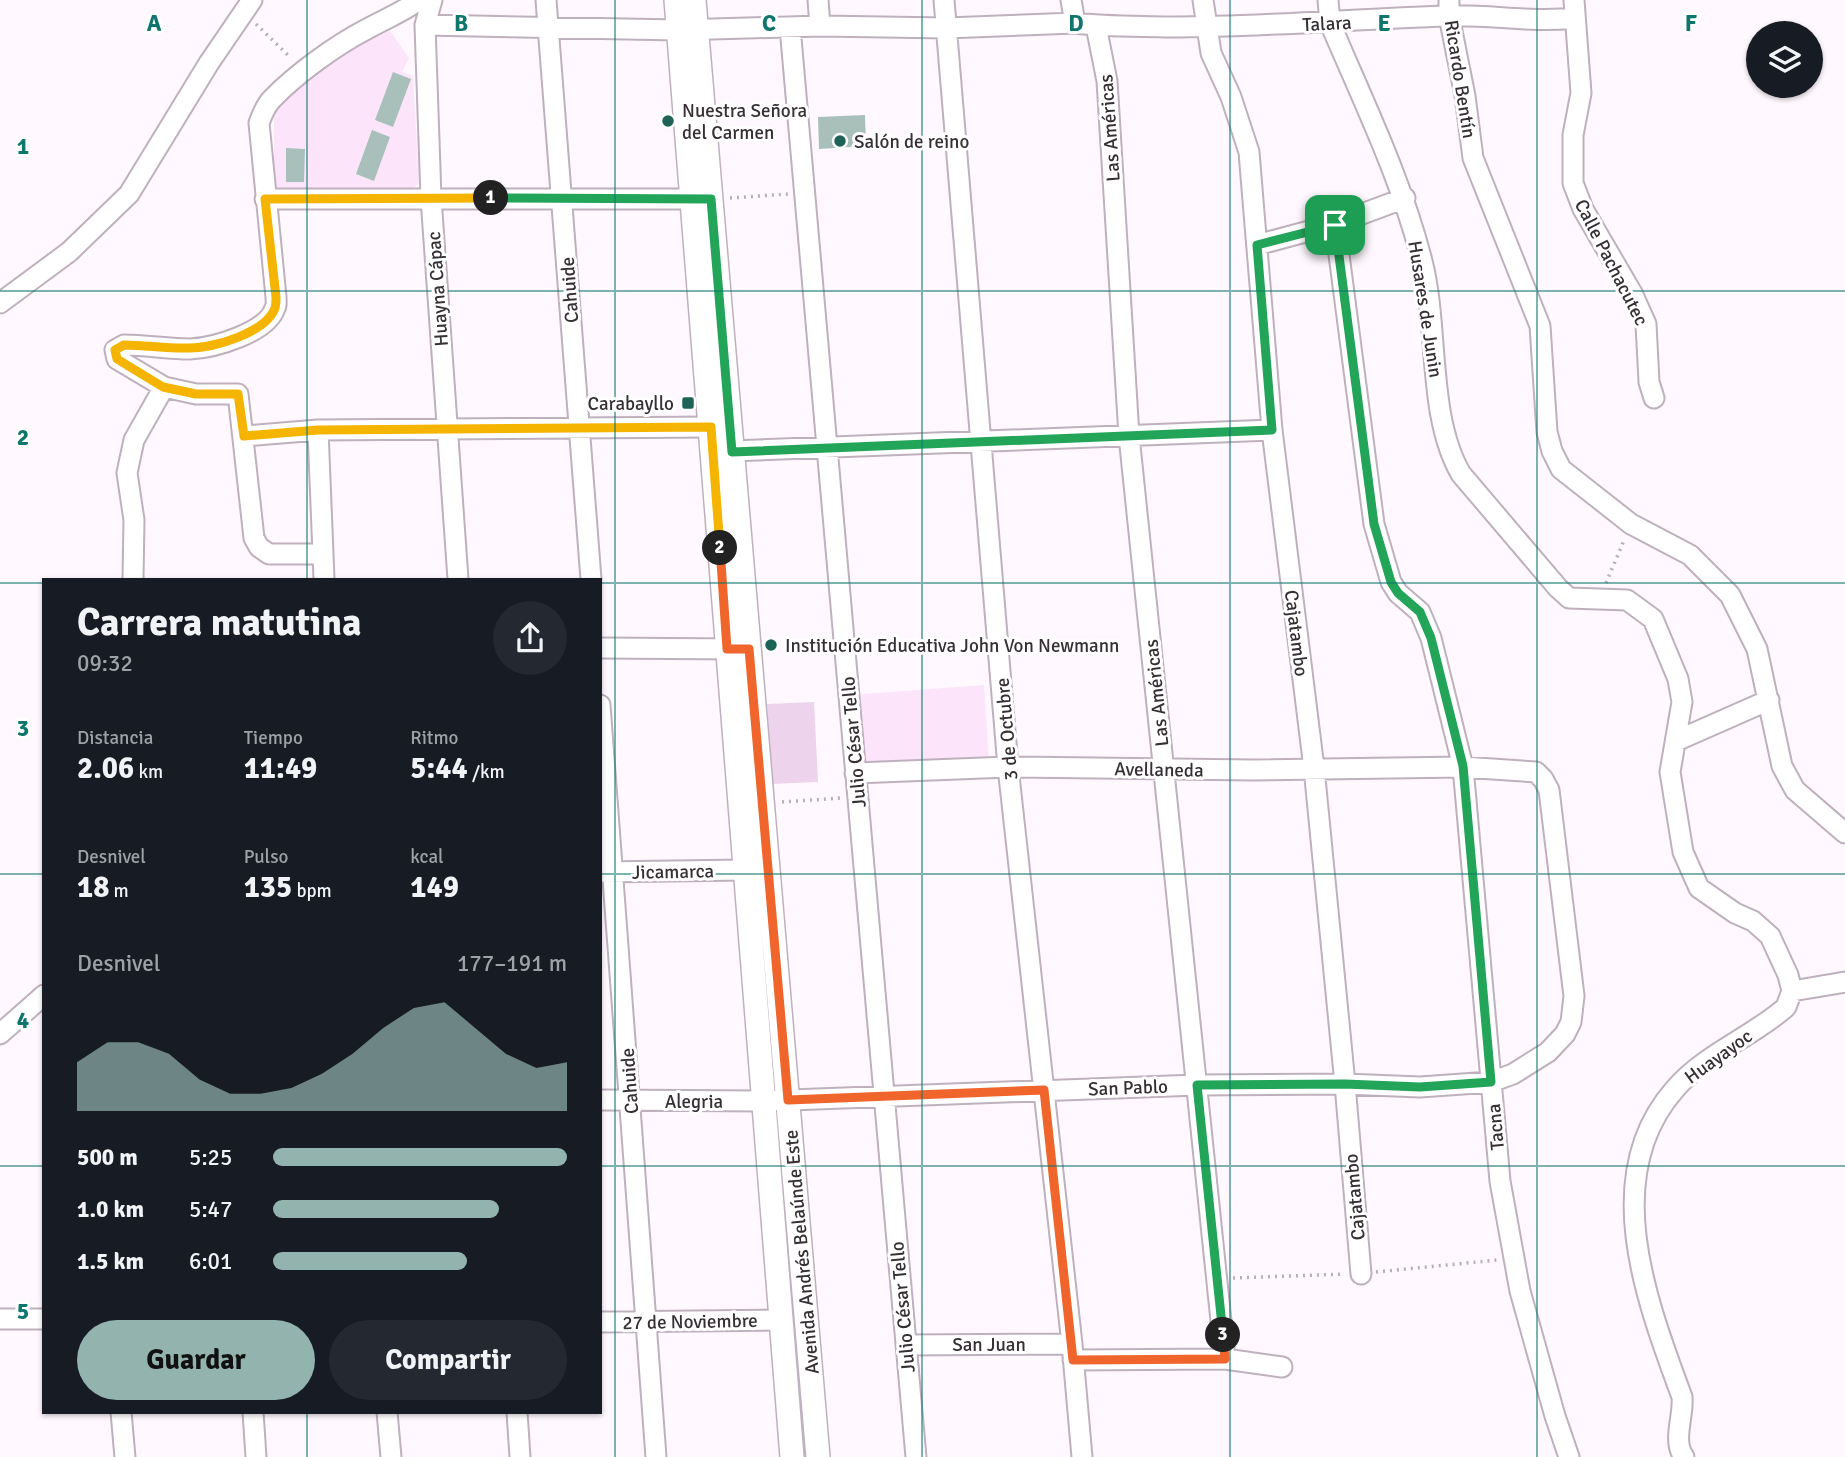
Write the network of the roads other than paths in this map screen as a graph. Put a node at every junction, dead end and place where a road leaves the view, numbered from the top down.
1 (419, 0) edge
2 (432, 0) edge
3 (546, 0) edge
4 (676, 0) edge
5 (694, 0) edge
6 (818, 0) edge
7 (944, 0) edge
8 (1071, 0) edge
9 (1203, 0) edge
10 (1328, 0) edge
11 (249, 6) edge
12 (1449, 8) edge
13 (1574, 9) edge
14 (1075, 23) junction
15 (1329, 23) junction
16 (425, 25) junction
17 (820, 26) junction
18 (1096, 26) junction
19 (790, 27) junction
20 (1206, 27) junction
21 (946, 28) junction
22 (549, 29) junction
23 (687, 30) junction
24 (430, 198) junction
25 (562, 198) junction
26 (1405, 198) junction
27 (265, 199) junction
28 (701, 199) junction
29 (1335, 225) junction
30 (1257, 245) junction
31 (0, 303) edge
32 (163, 387) junction
33 (1654, 398) dead end
34 (711, 427) junction
35 (579, 428) junction
36 (447, 429) junction
37 (318, 430) junction
38 (1272, 430) junction
39 (244, 436) junction
40 (1129, 436) junction
41 (982, 442) junction
42 (827, 447) junction
43 (732, 452) junction
44 (322, 554) junction
45 (133, 578) edge
46 (324, 578) edge
47 (458, 578) edge
48 (591, 578) edge
49 (602, 648) edge
50 (738, 649) junction
51 (1769, 700) junction
52 (1676, 741) junction
53 (602, 752) edge
54 (1463, 766) junction
55 (1008, 767) junction
56 (1314, 768) junction
57 (1164, 770) junction
58 (855, 773) junction
59 (1845, 833) edge
60 (745, 870) junction
61 (607, 871) edge
62 (1845, 982) edge
63 (1792, 991) junction
64 (42, 997) edge
65 (1570, 1022) joint
66 (0, 1034) edge
67 (1491, 1082) junction
68 (1345, 1084) junction
69 (1197, 1085) junction
70 (1044, 1090) junction
71 (884, 1097) junction
72 (602, 1100) edge
73 (630, 1100) junction
74 (788, 1100) junction
75 (763, 1101) junction
76 (1360, 1274) road end
77 (0, 1319) edge
78 (42, 1319) edge
79 (781, 1320) junction
80 (647, 1321) junction
81 (602, 1322) edge
82 (906, 1345) junction
83 (1073, 1352) junction
84 (1225, 1359) junction
85 (1282, 1367) dead end
86 (121, 1414) edge
87 (253, 1414) edge
88 (387, 1414) edge
89 (517, 1414) edge
90 (125, 1457) edge
91 (256, 1457) edge
92 (391, 1457) edge
93 (520, 1457) edge
94 (656, 1457) edge
95 (792, 1457) edge
96 (818, 1457) edge
97 (916, 1457) edge
98 (1082, 1457) edge
99 (1569, 1457) edge
100 (1684, 1457) edge

1 - 27 street
2 - 16 street, Huayna Cápac
3 - 22 street, Cahuide
4 - 23 street, Avenida Andrés Belaúnde Este
5 - 23 street, Avenida Andrés Belaúnde Este
6 - 17 street
7 - 21 street, 3 de Octubre
8 - 14 street
9 - 20 street, Cajatambo
10 - 15 street, Husares de Junin
11 - 31 street
12 - 13 street, Talara
12 - 15 street, Talara
12 - 51 street, Ricardo Bentín
13 - 33 street, Calle Pachacutec
14 - 18 street, Talara
14 - 21 street, Talara
15 - 20 street, Talara
15 - 26 street, Husares de Junin
16 - 22 street, Talara
16 - 24 street, Huayna Cápac
17 - 19 street, Talara
17 - 21 street, Talara
18 - 20 street, Talara
18 - 40 street, Las Américas
19 - 23 street, Talara
19 - 42 street, Julio César Tello
20 - 30 street, Cajatambo
21 - 41 street, 3 de Octubre
22 - 23 street, Talara
22 - 25 street, Cahuide
23 - 28 street, Avenida Andrés Belaúnde Este
24 - 25 street
24 - 27 street
24 - 36 street, Huayna Cápac
25 - 28 street
25 - 35 street, Cahuide
26 - 29 street
26 - 52 street, Husares de Junin
27 - 32 street
28 - 34 street, Avenida Andrés Belaúnde Este
28 - 43 street, Avenida Andrés Belaúnde Este
29 - 30 street
29 - 54 street, Tacna
30 - 38 street, Cajatambo
32 - 39 street
32 - 45 street
34 - 35 street
34 - 50 street, Avenida Andrés Belaúnde Este
35 - 36 street
35 - 48 street, Cahuide
36 - 37 street
36 - 47 street, Huayna Cápac
37 - 39 street
37 - 44 street
38 - 40 street
38 - 56 street, Cajatambo
39 - 44 street
40 - 41 street
40 - 57 street, Las Américas
41 - 42 street
41 - 55 street, 3 de Octubre
42 - 43 street
42 - 58 street, Julio César Tello
43 - 50 street, Avenida Andrés Belaúnde Este
44 - 46 street
49 - 50 street
50 - 60 street, Avenida Andrés Belaúnde Este
50 - 74 street, Avenida Andrés Belaúnde Este
51 - 52 street
51 - 59 street, Ricardo Bentín
52 - 63 street
53 - 61 street, Cahuide
54 - 56 street, Avellaneda
54 - 65 street, Avellaneda
54 - 67 street, Tacna
55 - 57 street, Avellaneda
55 - 58 street, Avellaneda
55 - 70 street, 3 de Octubre
56 - 57 street, Avellaneda
56 - 68 street, Cajatambo
57 - 69 street, Las Américas
58 - 71 street, Julio César Tello
60 - 61 street, Jicamarca
60 - 75 street, Avenida Andrés Belaúnde Este
61 - 73 street, Cahuide
62 - 63 street
63 - 100 street, Huayayoc
64 - 66 street
65 - 67 street, San Pablo
67 - 68 street, San Pablo
67 - 99 street, Tacna
68 - 69 street, San Pablo
68 - 76 street, Cajatambo
69 - 70 street, San Pablo
69 - 84 street, Las Américas
70 - 71 street, San Pablo
70 - 83 street, 3 de Octubre
71 - 74 street, San Pablo
71 - 82 street, Julio César Tello
72 - 73 street, Alegria
73 - 75 street, Alegria
73 - 80 street, Cahuide
74 - 75 street, Alegria
74 - 96 street, Avenida Andrés Belaúnde Este
75 - 79 street, Avenida Andrés Belaúnde Este
77 - 78 street
79 - 80 street, 27 de Noviembre
79 - 95 street, Avenida Andrés Belaúnde Este
80 - 81 street, 27 de Noviembre
80 - 94 street, Cahuide
82 - 83 street, San Juan
82 - 97 street, Julio César Tello
83 - 84 street, San Juan
83 - 98 street, 3 de Octubre
84 - 85 street, San Juan
86 - 90 street
87 - 91 street
88 - 92 street
89 - 93 street

